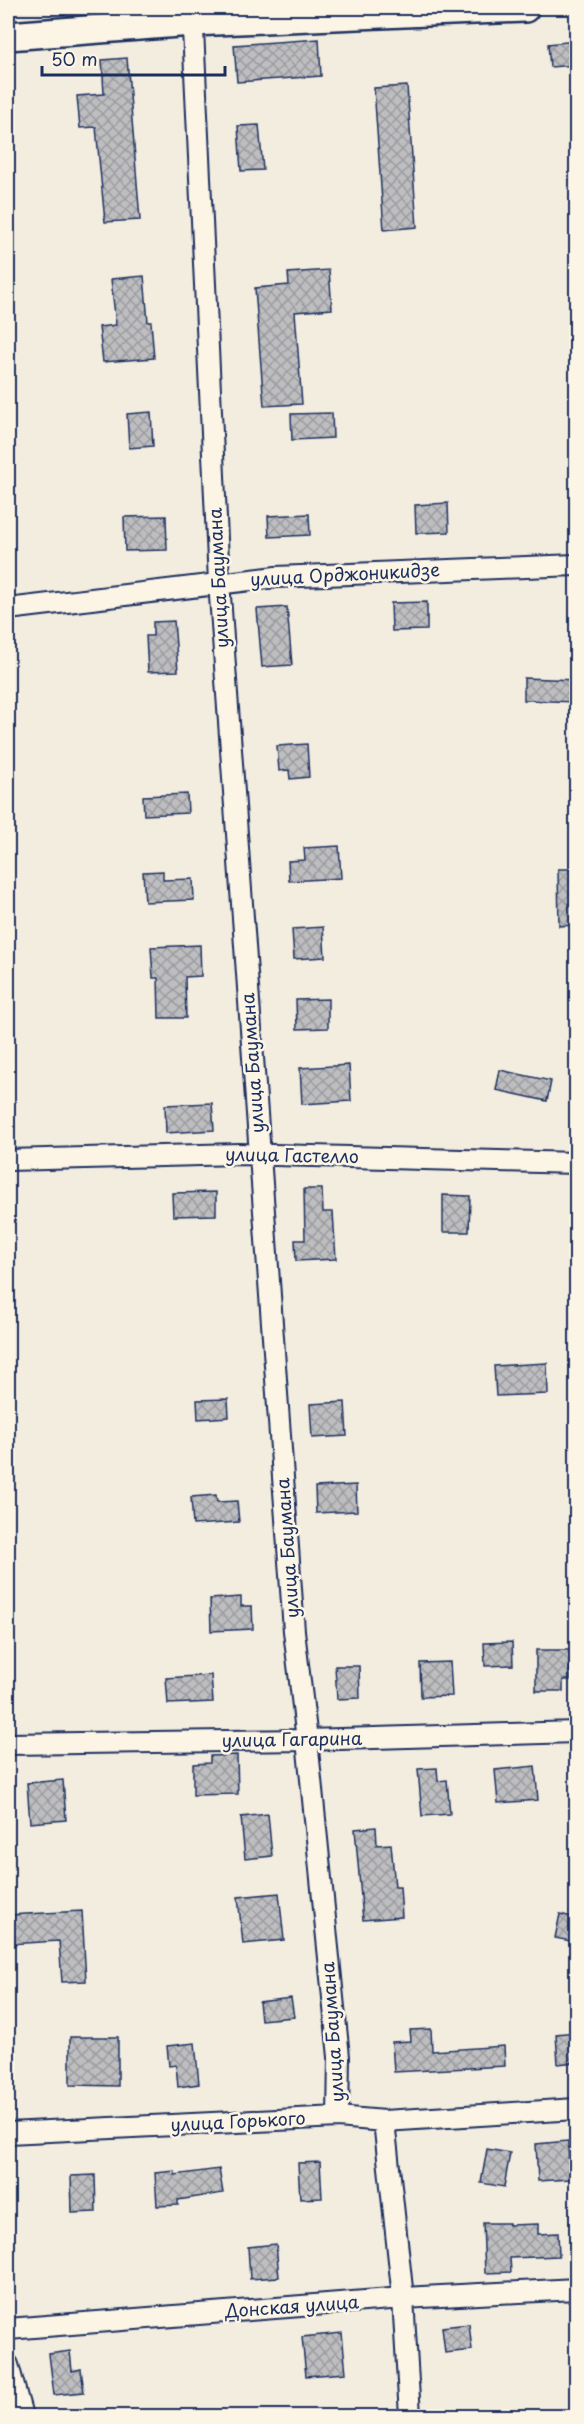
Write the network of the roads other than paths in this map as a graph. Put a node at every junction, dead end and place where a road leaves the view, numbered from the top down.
1 (525, 8) edge
2 (192, 15) edge
3 (8, 36) edge
4 (576, 565) edge
5 (219, 582) junction
6 (8, 609) edge
7 (259, 1154) junction
8 (8, 1160) edge
9 (576, 1163) edge
10 (576, 1732) edge
11 (307, 1740) junction
12 (8, 1744) edge
13 (576, 2109) edge
14 (339, 2117) junction
15 (384, 2121) junction
16 (8, 2133) edge
17 (576, 2289) edge
18 (403, 2298) junction
19 (8, 2329) edge
20 (8, 2365) edge
21 (22, 2416) edge
22 (410, 2416) edge

1 - 2 street
2 - 3 street
2 - 5 street, улица Баумана
4 - 5 street, улица Орджоникидзе
5 - 6 street, улица Орджоникидзе
5 - 7 street, улица Баумана
7 - 8 street, улица Гастелло
7 - 9 street, улица Гастелло
7 - 11 street, улица Баумана
10 - 11 street, улица Гагарина
11 - 12 street, улица Гагарина
11 - 14 street, улица Баумана
13 - 15 street, улица Горького
14 - 15 street, улица Горького
14 - 16 street, улица Горького
15 - 18 street
17 - 18 street, Донская улица
18 - 19 street, Донская улица
18 - 22 street
20 - 21 street

